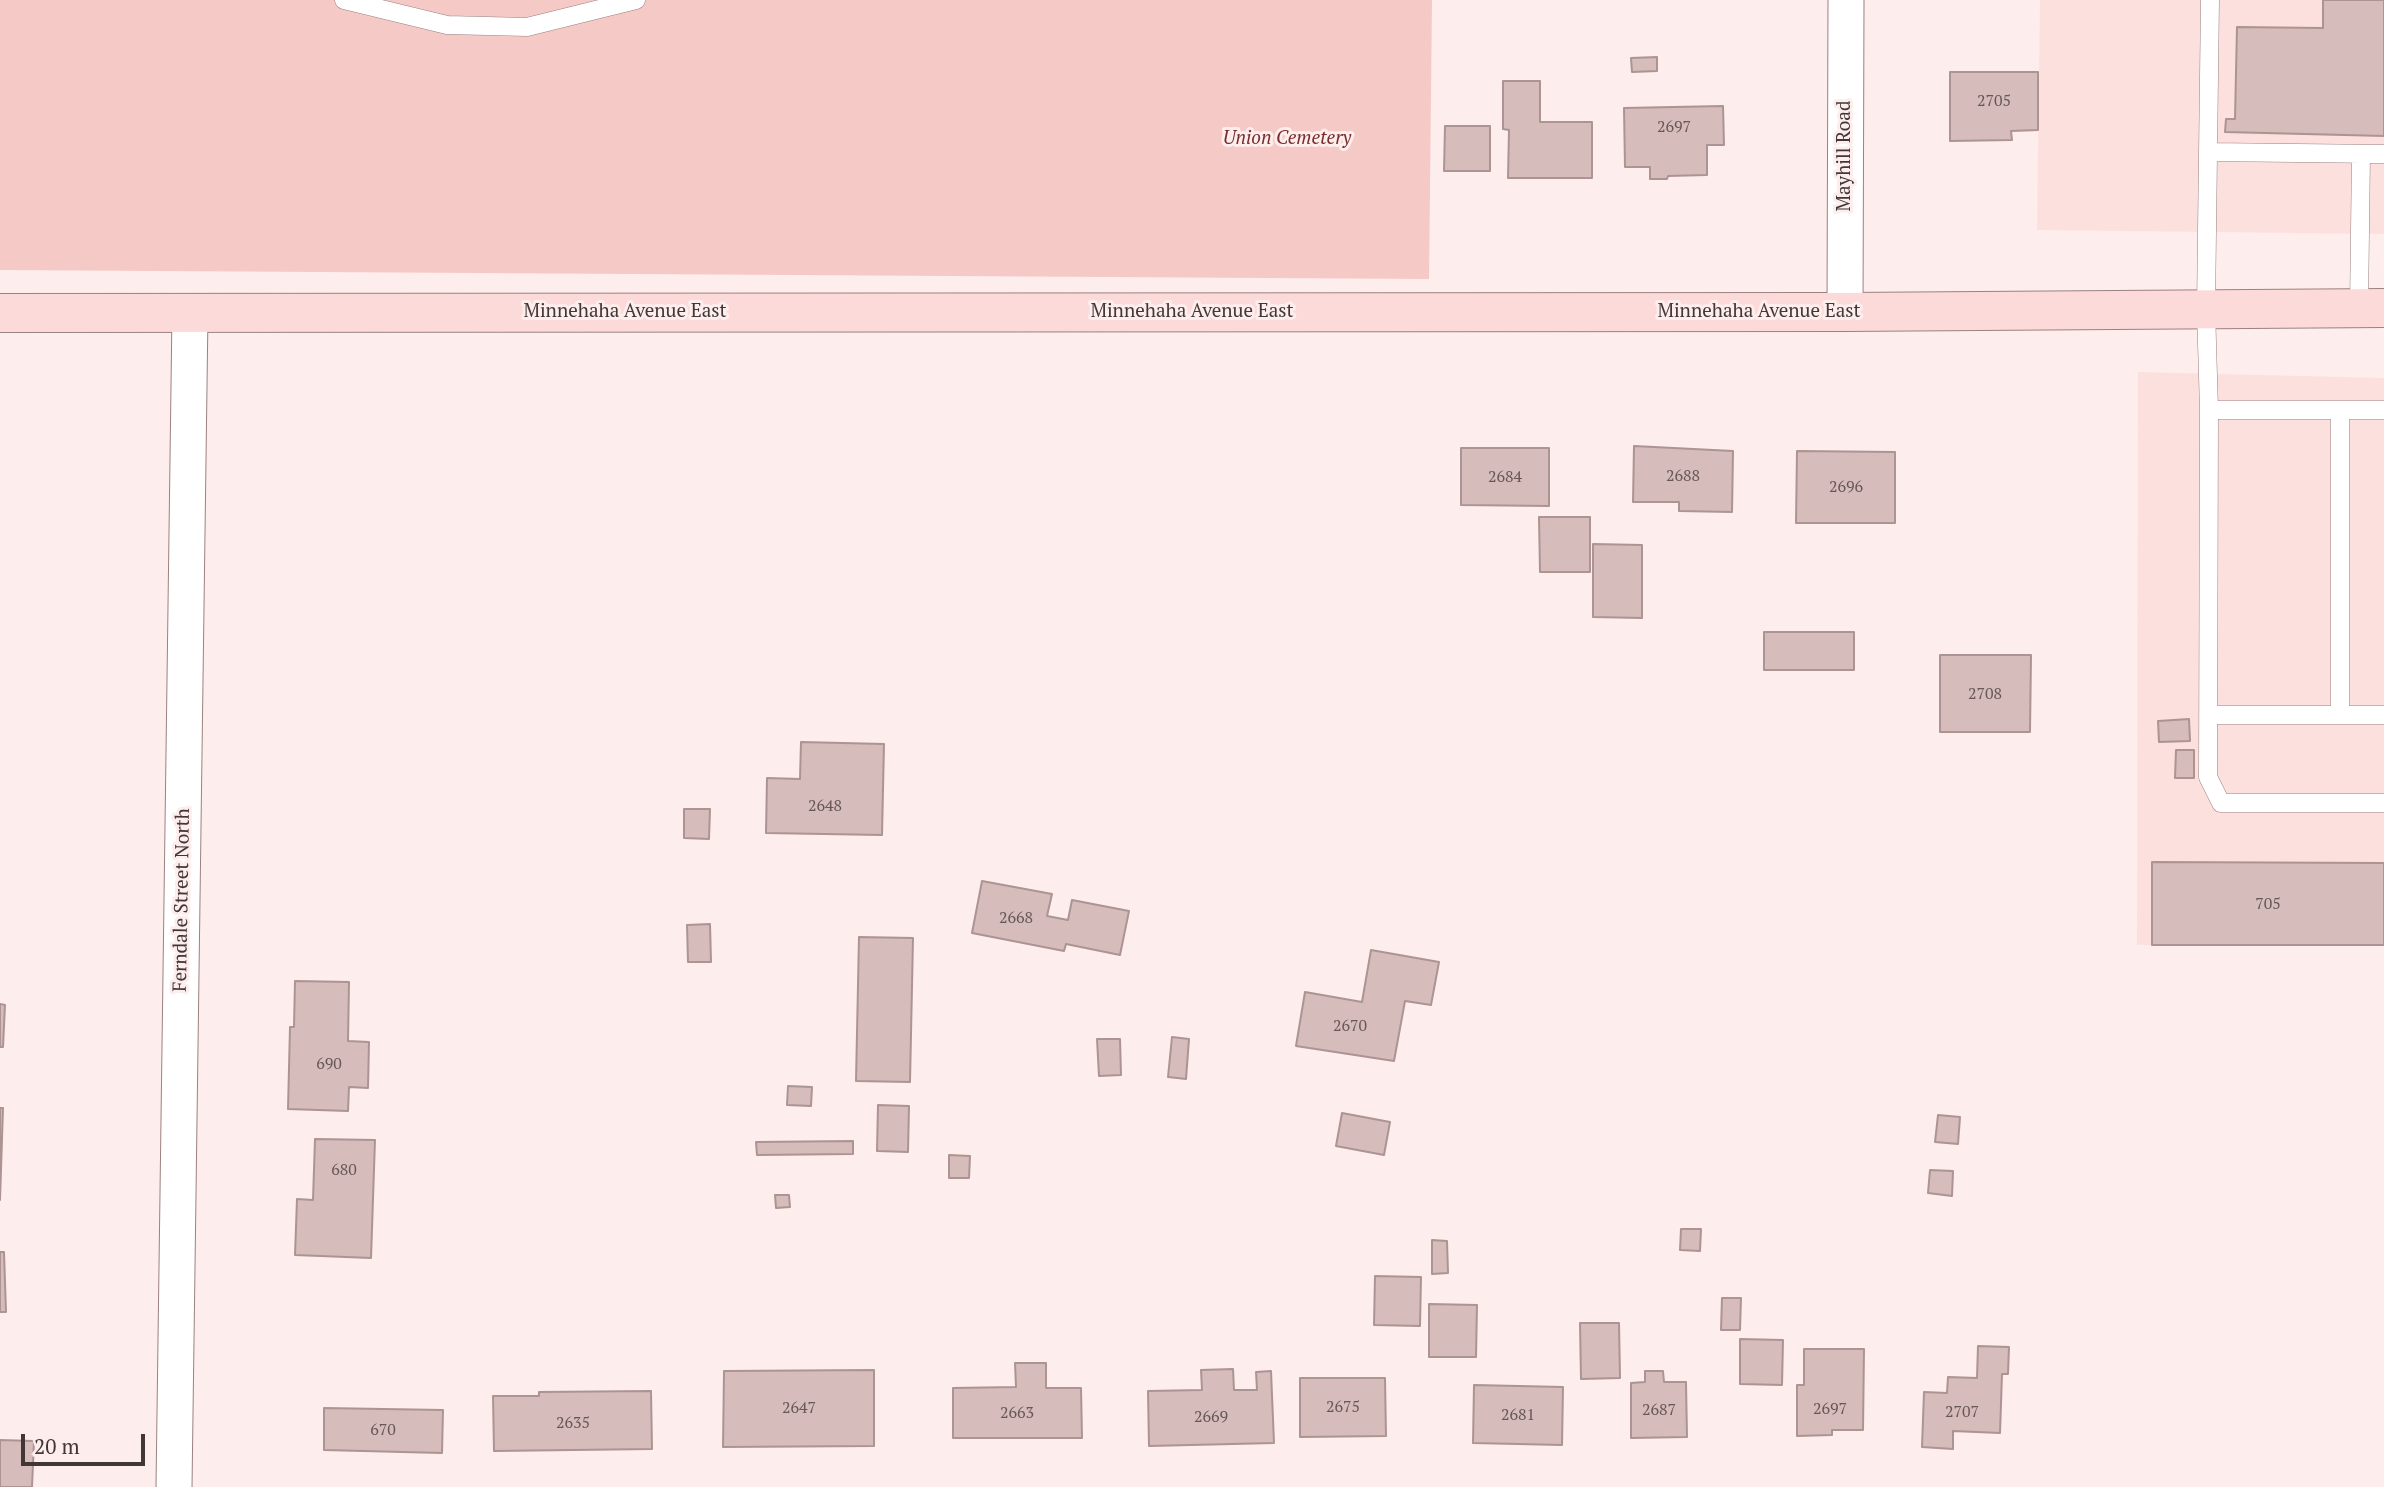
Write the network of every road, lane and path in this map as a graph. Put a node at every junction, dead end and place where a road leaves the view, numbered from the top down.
1 (344, 0) edge
2 (636, 0) edge
3 (1846, 0) edge
4 (2210, 0) edge
5 (2208, 152) junction
6 (2361, 154) junction
7 (2384, 154) edge
8 (2372, 308) edge
9 (2206, 309) junction
10 (1845, 312) junction
11 (0, 313) edge
12 (190, 313) junction
13 (2209, 410) junction
14 (2340, 410) junction
15 (2384, 410) edge
16 (2208, 715) junction
17 (2340, 715) junction
18 (2384, 715) edge
19 (2384, 803) edge
20 (174, 1487) edge

1 - 2 lane
3 - 10 street, Mayhill Road
4 - 5 lane
5 - 6 lane
5 - 9 lane
6 - 7 lane
6 - 8 lane
8 - 9 main road, Minnehaha Avenue East
9 - 10 main road, Minnehaha Avenue East
9 - 13 lane
10 - 12 main road, Minnehaha Avenue East
11 - 12 main road, Minnehaha Avenue East
12 - 20 street, Ferndale Street North
13 - 14 lane
13 - 16 lane
14 - 15 lane
14 - 17 lane
16 - 17 lane
16 - 19 lane
17 - 18 lane

